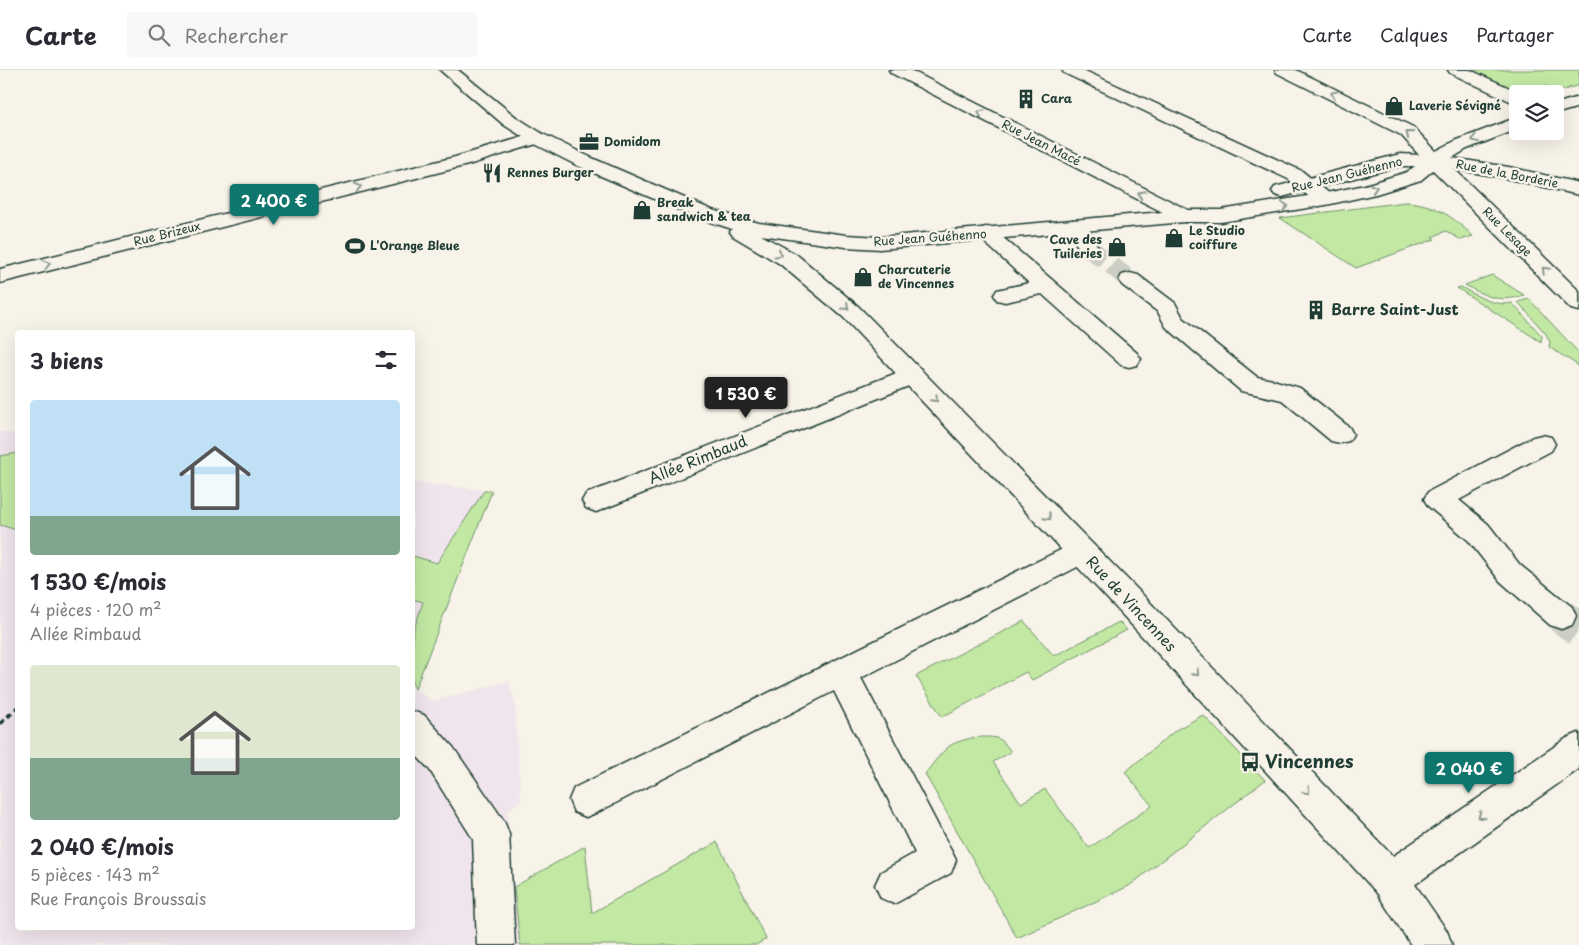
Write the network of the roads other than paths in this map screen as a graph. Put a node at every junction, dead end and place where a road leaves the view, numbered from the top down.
1 (448, 70) edge
2 (896, 70) edge
3 (1070, 70) edge
4 (1283, 70) edge
5 (1456, 70) edge
6 (1509, 94) edge
7 (1579, 102) edge
8 (1564, 106) edge
9 (1509, 126) edge
10 (537, 138) junction
11 (1434, 160) junction
12 (1307, 184) junction
13 (1579, 189) edge
14 (1326, 199) junction
15 (705, 214) junction
16 (1185, 216) junction
17 (1073, 226) junction
18 (986, 234) junction
19 (846, 241) junction
20 (1089, 248) tunnel mouth
21 (0, 276) edge
22 (812, 278) junction
23 (1130, 280) tunnel mouth
24 (1046, 286) junction
25 (1006, 295) dead end
26 (1579, 304) edge
27 (1167, 308) junction
28 (1129, 359) dead end
29 (1254, 368) dead end
30 (912, 375) junction
31 (1340, 434) dead end
32 (1542, 444) dead end
33 (596, 501) dead end
34 (1081, 552) junction
35 (1560, 616) tunnel mouth
36 (841, 672) junction
37 (415, 729) edge
38 (1579, 749) edge
39 (586, 800) dead end
40 (1390, 880) junction
41 (894, 885) dead end
42 (496, 945) edge
43 (1434, 945) edge

1 - 10 main road, Rue Jean Guéhenno
16 -> 2 main road, Rue Jean Macé
3 - 12 main road
11 -> 4 main road, Rue Lesage
5 - 6 main road
7 - 8 main road
9 -> 11 main road
10 - 15 main road, Rue Jean Guéhenno
21 -> 10 main road, Rue Brizeux
11 - 12 main road, Rue Jean Guéhenno
11 - 13 main road, Rue de la Borderie
14 -> 11 main road, Rue Jean Guéhenno
26 -> 11 main road, Rue Lesage
12 - 14 main road
12 - 16 main road, Rue Jean Guéhenno
16 -> 14 main road, Rue Jean Guéhenno
15 - 19 main road, Rue Jean Guéhenno
15 -> 22 main road, Rue de Vincennes
16 - 17 main road, Rue Jean Guéhenno
17 - 18 main road, Rue Jean Guéhenno
17 - 20 main road
18 - 19 main road, Rue Jean Guéhenno
18 - 24 main road
19 - 22 main road
22 -> 30 main road, Rue de Vincennes
23 - 27 main road
24 - 25 main road
24 - 28 main road
27 - 29 main road
27 - 31 main road
30 - 33 main road, Allée Rimbaud
30 -> 34 main road, Rue de Vincennes
32 - 35 main road
34 - 36 main road
34 -> 40 main road, Rue de Vincennes
36 - 39 main road
36 - 41 main road
37 - 42 main road
38 -> 40 main road
40 - 43 main road, Rue de Vincennes

